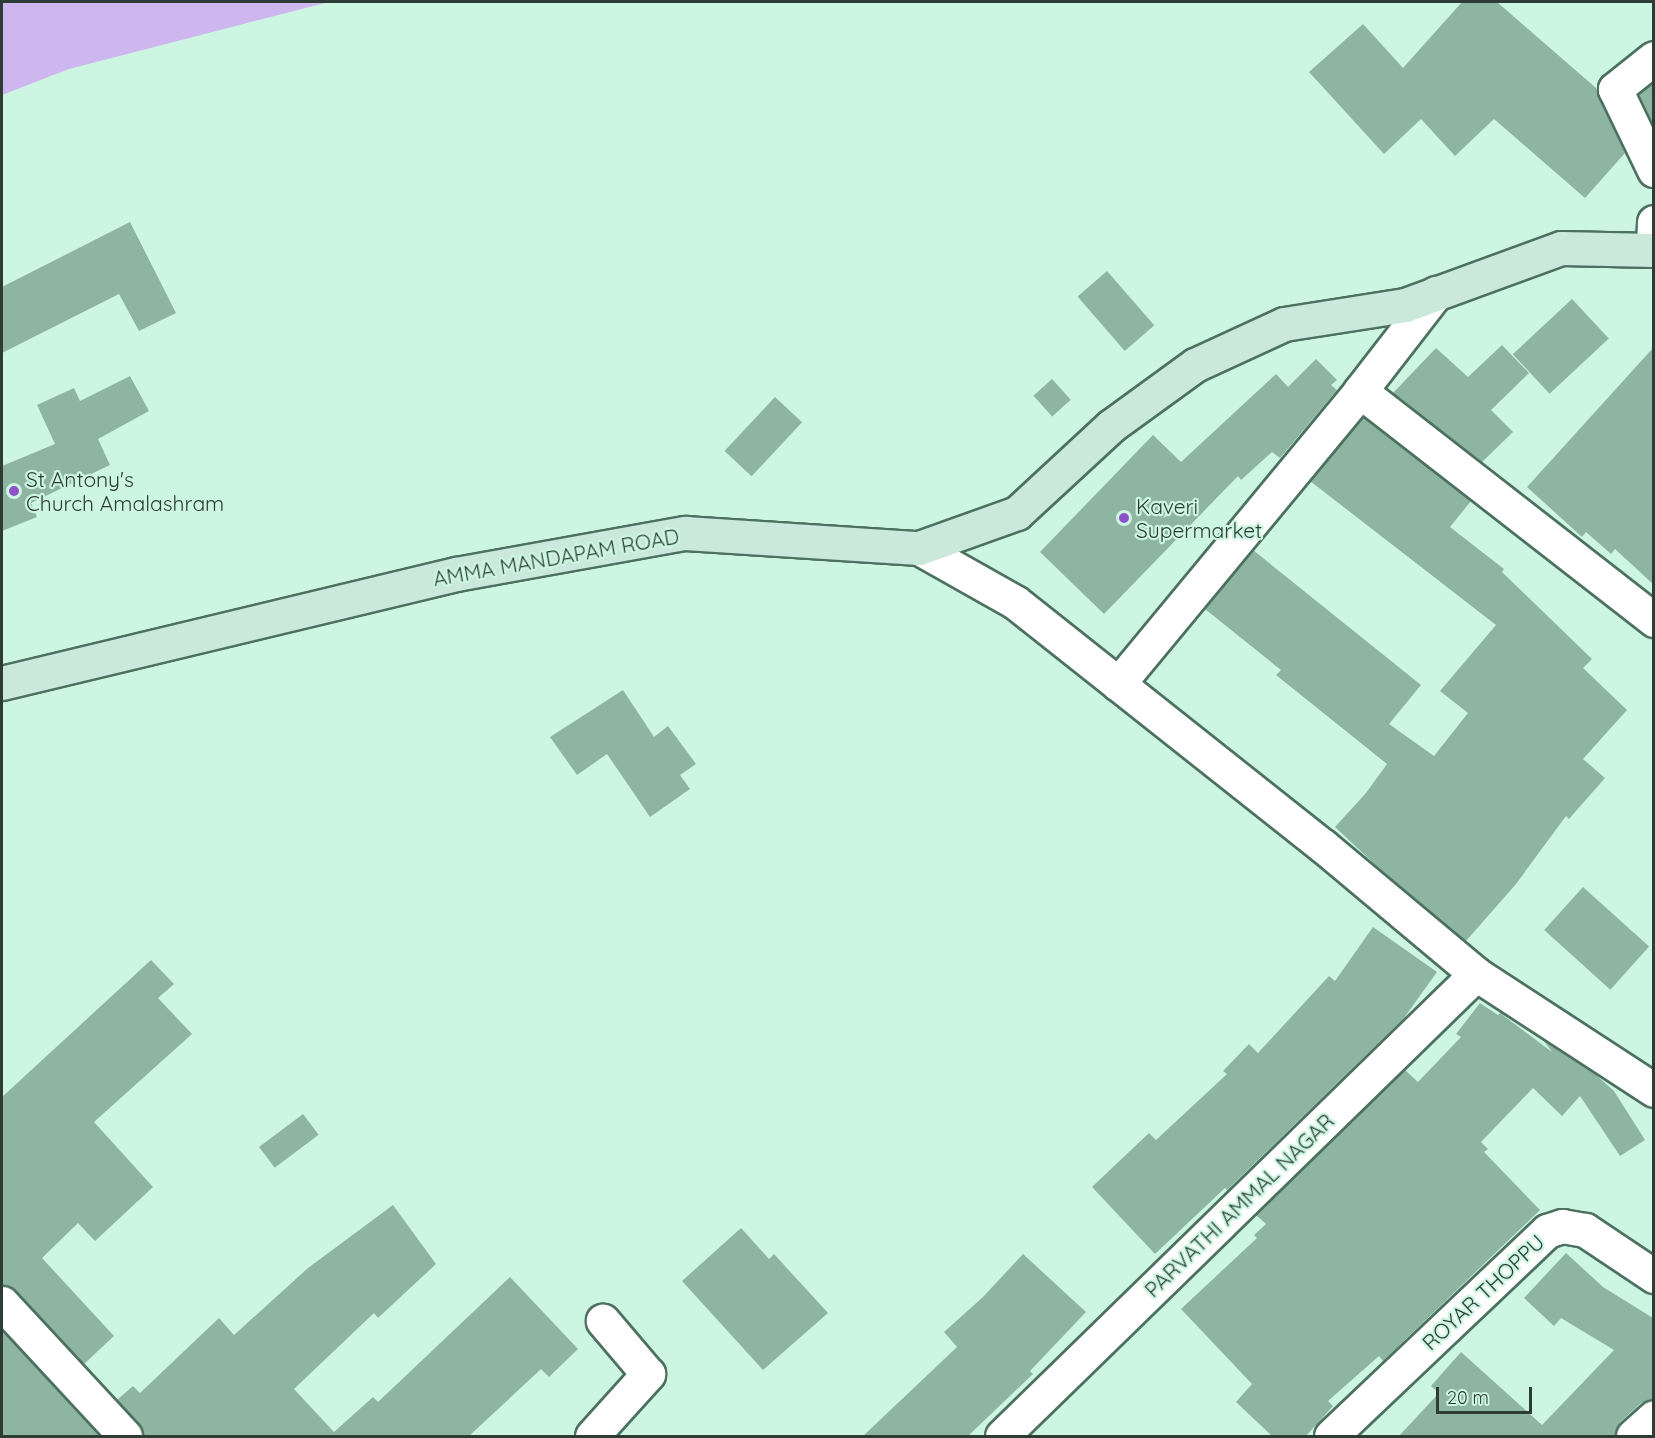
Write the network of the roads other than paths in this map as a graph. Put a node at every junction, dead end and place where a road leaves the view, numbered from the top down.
1 (1653, 58) edge
2 (1653, 170) edge
3 (1653, 222) edge
4 (1653, 250) edge
5 (1436, 293) junction
6 (1360, 391) junction
7 (919, 548) junction
8 (1653, 620) edge
9 (2, 683) edge
10 (1118, 684) junction
11 (1476, 974) junction
12 (1653, 1090) edge
13 (1653, 1276) edge
14 (2, 1303) edge
15 (603, 1321) dead end
16 (1653, 1417) edge
17 (125, 1437) edge
18 (592, 1437) edge
19 (1002, 1437) edge
20 (1331, 1437) edge
21 (1633, 1437) edge

1 - 2 street
3 - 4 street
4 - 5 main road, AMMA MANDAPAM ROAD
5 - 6 street
5 - 7 main road, AMMA MANDAPAM ROAD
6 - 8 street
6 - 10 street
7 - 9 main road, AMMA MANDAPAM ROAD
7 - 10 street
10 - 11 street
11 - 12 street
11 - 19 street, PARVATHI AMMAL NAGAR
13 - 20 street, ROYAR THOPPU
14 - 17 street
15 - 18 street
16 - 21 street

